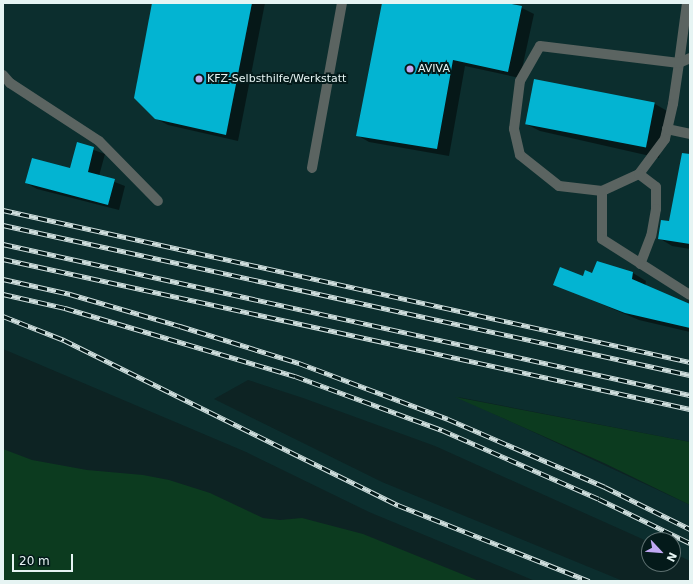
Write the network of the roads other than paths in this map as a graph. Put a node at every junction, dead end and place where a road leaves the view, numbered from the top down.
1 (342, 3) edge
2 (687, 3) edge
3 (690, 58) edge
4 (679, 63) junction
5 (3, 75) edge
6 (667, 129) junction
7 (690, 134) edge
8 (312, 168) dead end
9 (639, 174) junction
10 (602, 191) junction
11 (158, 201) dead end
12 (640, 264) junction
13 (690, 295) edge

1 - 8 lane
2 - 4 lane
3 - 4 lane
4 - 6 lane
4 - 10 lane
5 - 11 lane
6 - 7 lane
6 - 9 lane
9 - 10 lane
9 - 12 lane
10 - 12 lane
12 - 13 lane

